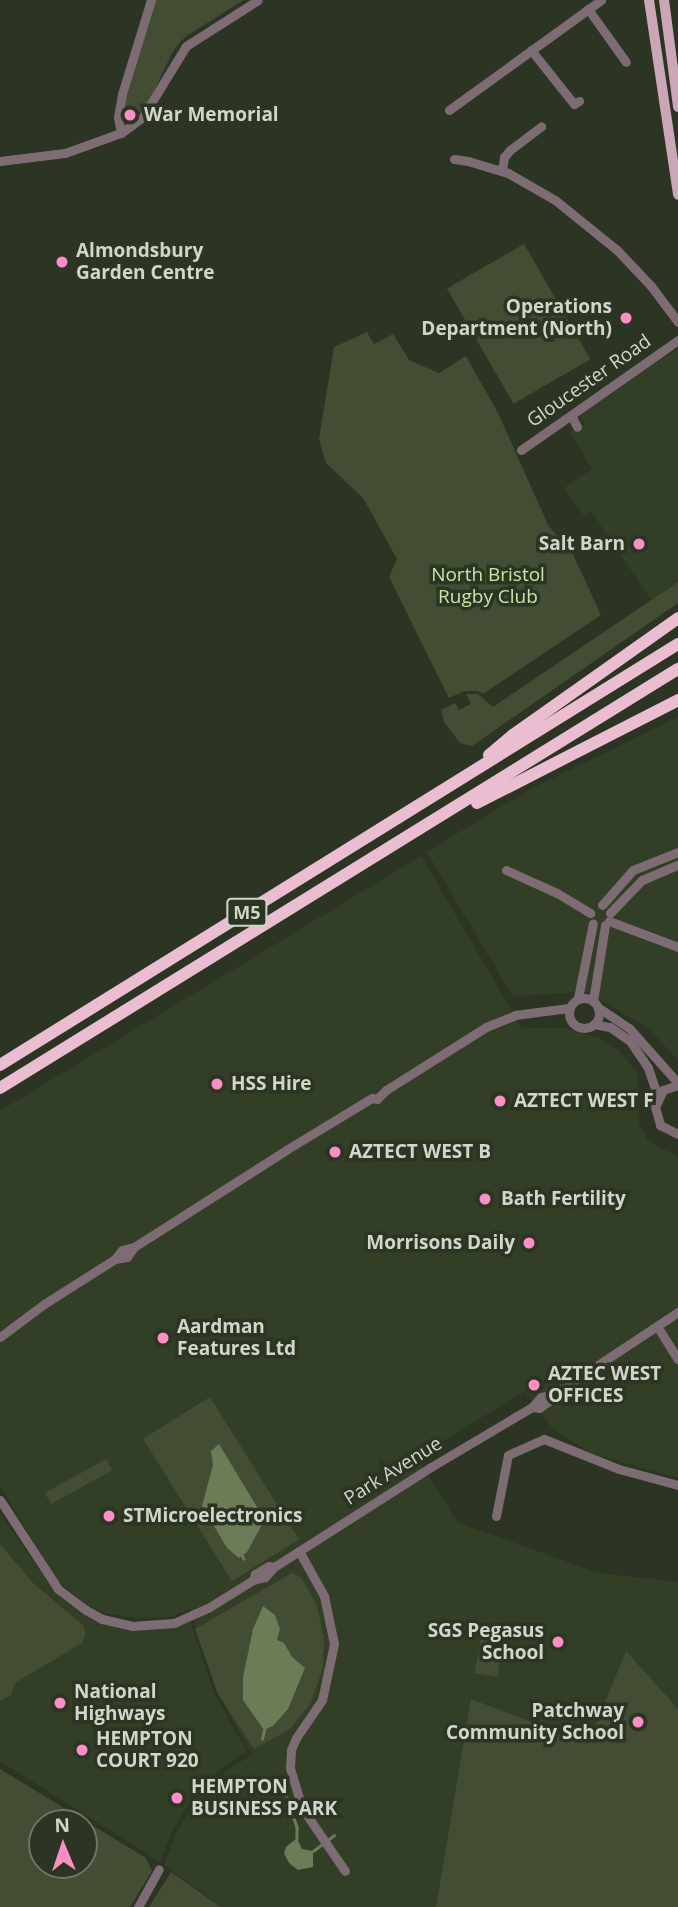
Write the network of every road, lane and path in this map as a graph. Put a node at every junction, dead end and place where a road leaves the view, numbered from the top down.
1 (151, 0) edge
2 (258, 0) edge
3 (601, 0) edge
4 (649, 0) edge
5 (664, 0) edge
6 (588, 9) junction
7 (531, 50) junction
8 (620, 58) dead end
9 (579, 101) dead end
10 (678, 107) edge
11 (449, 110) dead end
12 (541, 127) dead end
13 (121, 133) junction
14 (454, 159) dead end
15 (0, 161) edge
16 (502, 171) junction
17 (678, 195) edge
18 (678, 322) edge
19 (678, 340) edge
20 (572, 417) junction
21 (577, 427) dead end
22 (521, 450) dead end
23 (678, 618) edge
24 (678, 644) edge
25 (678, 669) edge
26 (678, 699) edge
27 (458, 781) junction
28 (399, 843) junction
29 (678, 852) edge
30 (678, 865) edge
31 (506, 870) dead end
32 (602, 905) junction
33 (592, 918) junction
34 (608, 920) junction
35 (678, 947) edge
36 (578, 998) junction
37 (596, 1005) junction
38 (569, 1008) junction
39 (548, 1012) junction
40 (569, 1019) junction
41 (594, 1024) junction
42 (0, 1065) edge
43 (678, 1084) edge
44 (0, 1088) edge
45 (657, 1097) junction
46 (678, 1134) edge
47 (678, 1312) edge
48 (657, 1326) junction
49 (0, 1337) edge
50 (678, 1359) edge
51 (678, 1485) edge
52 (0, 1500) edge
53 (496, 1516) dead end
54 (299, 1551) junction
55 (159, 1869) dead end
56 (345, 1871) dead end
57 (138, 1907) edge

1 - 13 street
2 - 13 street
3 - 6 street
4 - 17 main road
5 - 10 main road
6 - 7 street
6 - 8 street
7 - 9 street
7 - 11 street
12 - 16 street
13 - 15 street
14 - 16 street
16 - 18 street
19 - 20 street, Gloucester Road
20 - 21 street
20 - 22 street, Gloucester Road
23 - 27 highway, M5
24 - 27 highway, M5
25 - 28 highway, M5
26 - 28 highway, M5
27 - 42 highway, M5
28 - 44 highway, M5
29 - 32 street
30 - 34 street
31 - 33 street
32 - 33 street
32 - 34 street
33 - 34 street
33 - 36 street
34 - 35 street
34 - 37 street
36 - 37 street
36 - 38 street
37 - 41 street
37 - 43 street
38 - 39 street
38 - 40 street
39 - 40 street
39 - 49 street
40 - 41 street
41 - 45 street
43 - 45 street
45 - 46 street
47 - 48 street, Park Avenue
48 - 50 street
48 - 54 street, Park Avenue
51 - 53 street
52 - 54 street, Park Avenue
54 - 56 street
55 - 57 street

